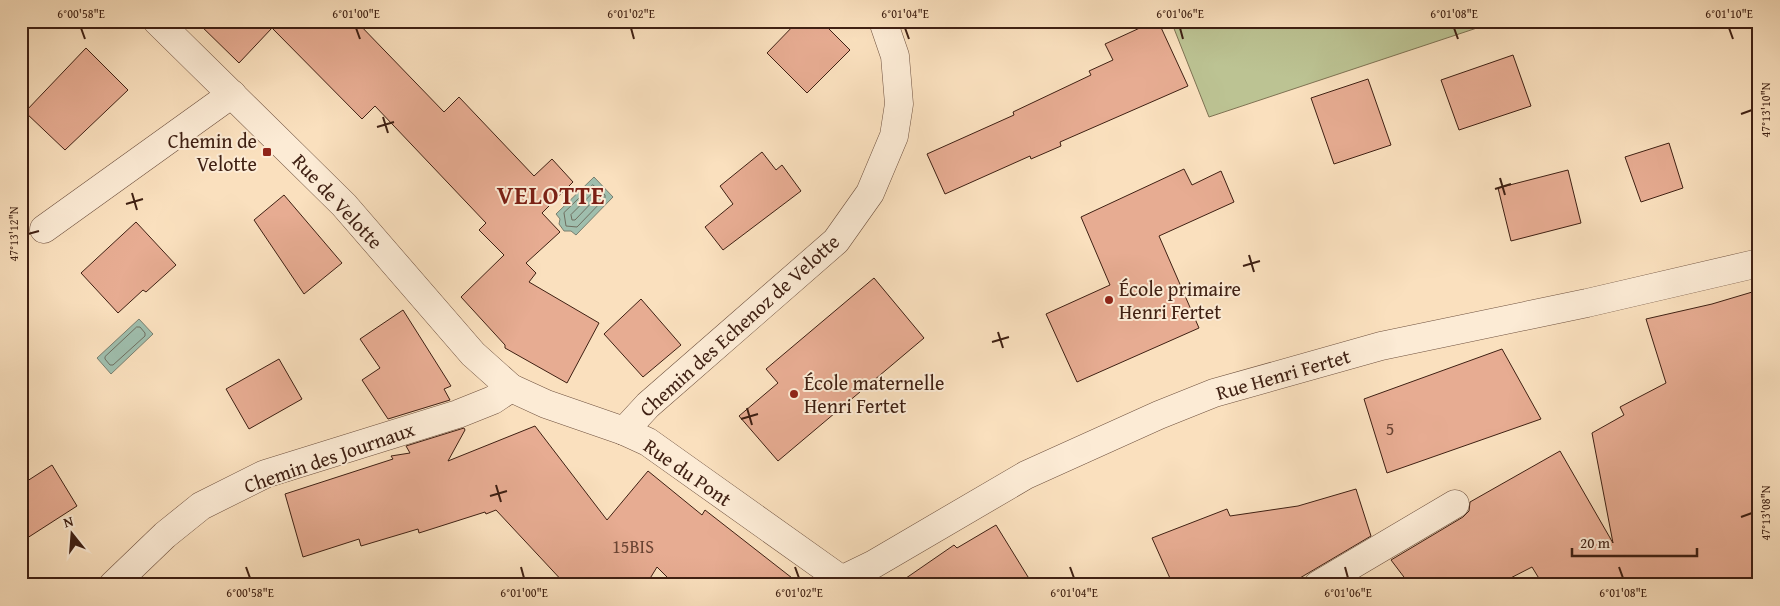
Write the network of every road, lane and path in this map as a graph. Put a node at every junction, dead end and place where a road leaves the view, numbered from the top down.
1 (157, 21) edge
2 (883, 21) edge
3 (232, 94) junction
4 (44, 230) dead end
5 (1759, 263) edge
6 (511, 388) junction
7 (624, 431) junction
8 (1455, 504) dead end
9 (845, 582) edge
10 (113, 585) edge
11 (1318, 585) edge

1 - 3 street, Rue de Velotte
2 - 7 street, Chemin des Echenoz de Velotte
3 - 4 street
3 - 6 street, Rue de Velotte
5 - 9 street, Rue Henri Fertet
6 - 7 street, Rue du Pont
6 - 10 street, Chemin des Journaux
7 - 9 street, Rue du Pont
8 - 11 street

